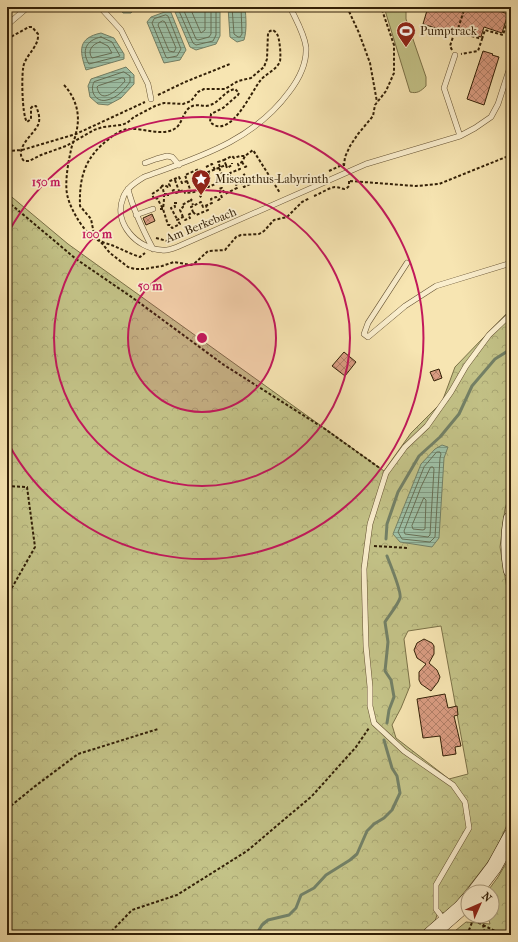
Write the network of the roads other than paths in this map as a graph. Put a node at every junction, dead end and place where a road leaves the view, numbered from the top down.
1 (28, 7) edge
2 (100, 7) edge
3 (290, 7) edge
4 (7, 25) edge
5 (455, 55) road end
6 (511, 64) edge
7 (151, 99) road end
8 (460, 136) junction
9 (145, 163) dead end
10 (179, 165) junction
11 (128, 189) junction
12 (153, 209) road end
13 (136, 215) junction
14 (153, 249) junction
15 (407, 263) dead end
16 (511, 263) edge
17 (511, 314) edge
18 (511, 519) edge
19 (511, 570) edge
20 (511, 836) edge
21 (481, 884) edge
22 (460, 909) edge
23 (445, 923) junction
24 (430, 935) edge

1 - 4 lane
2 - 7 lane
3 - 10 lane
5 - 8 lane
6 - 8 lane, Am Berkebach
8 - 14 lane, Am Berkebach
9 - 10 lane
10 - 11 lane
11 - 13 lane
11 - 14 lane, Am Berkebach
12 - 13 lane
13 - 14 lane
15 - 16 lane
17 - 23 lane
18 - 19 main road
20 - 21 main road
22 - 23 main road
23 - 24 main road

